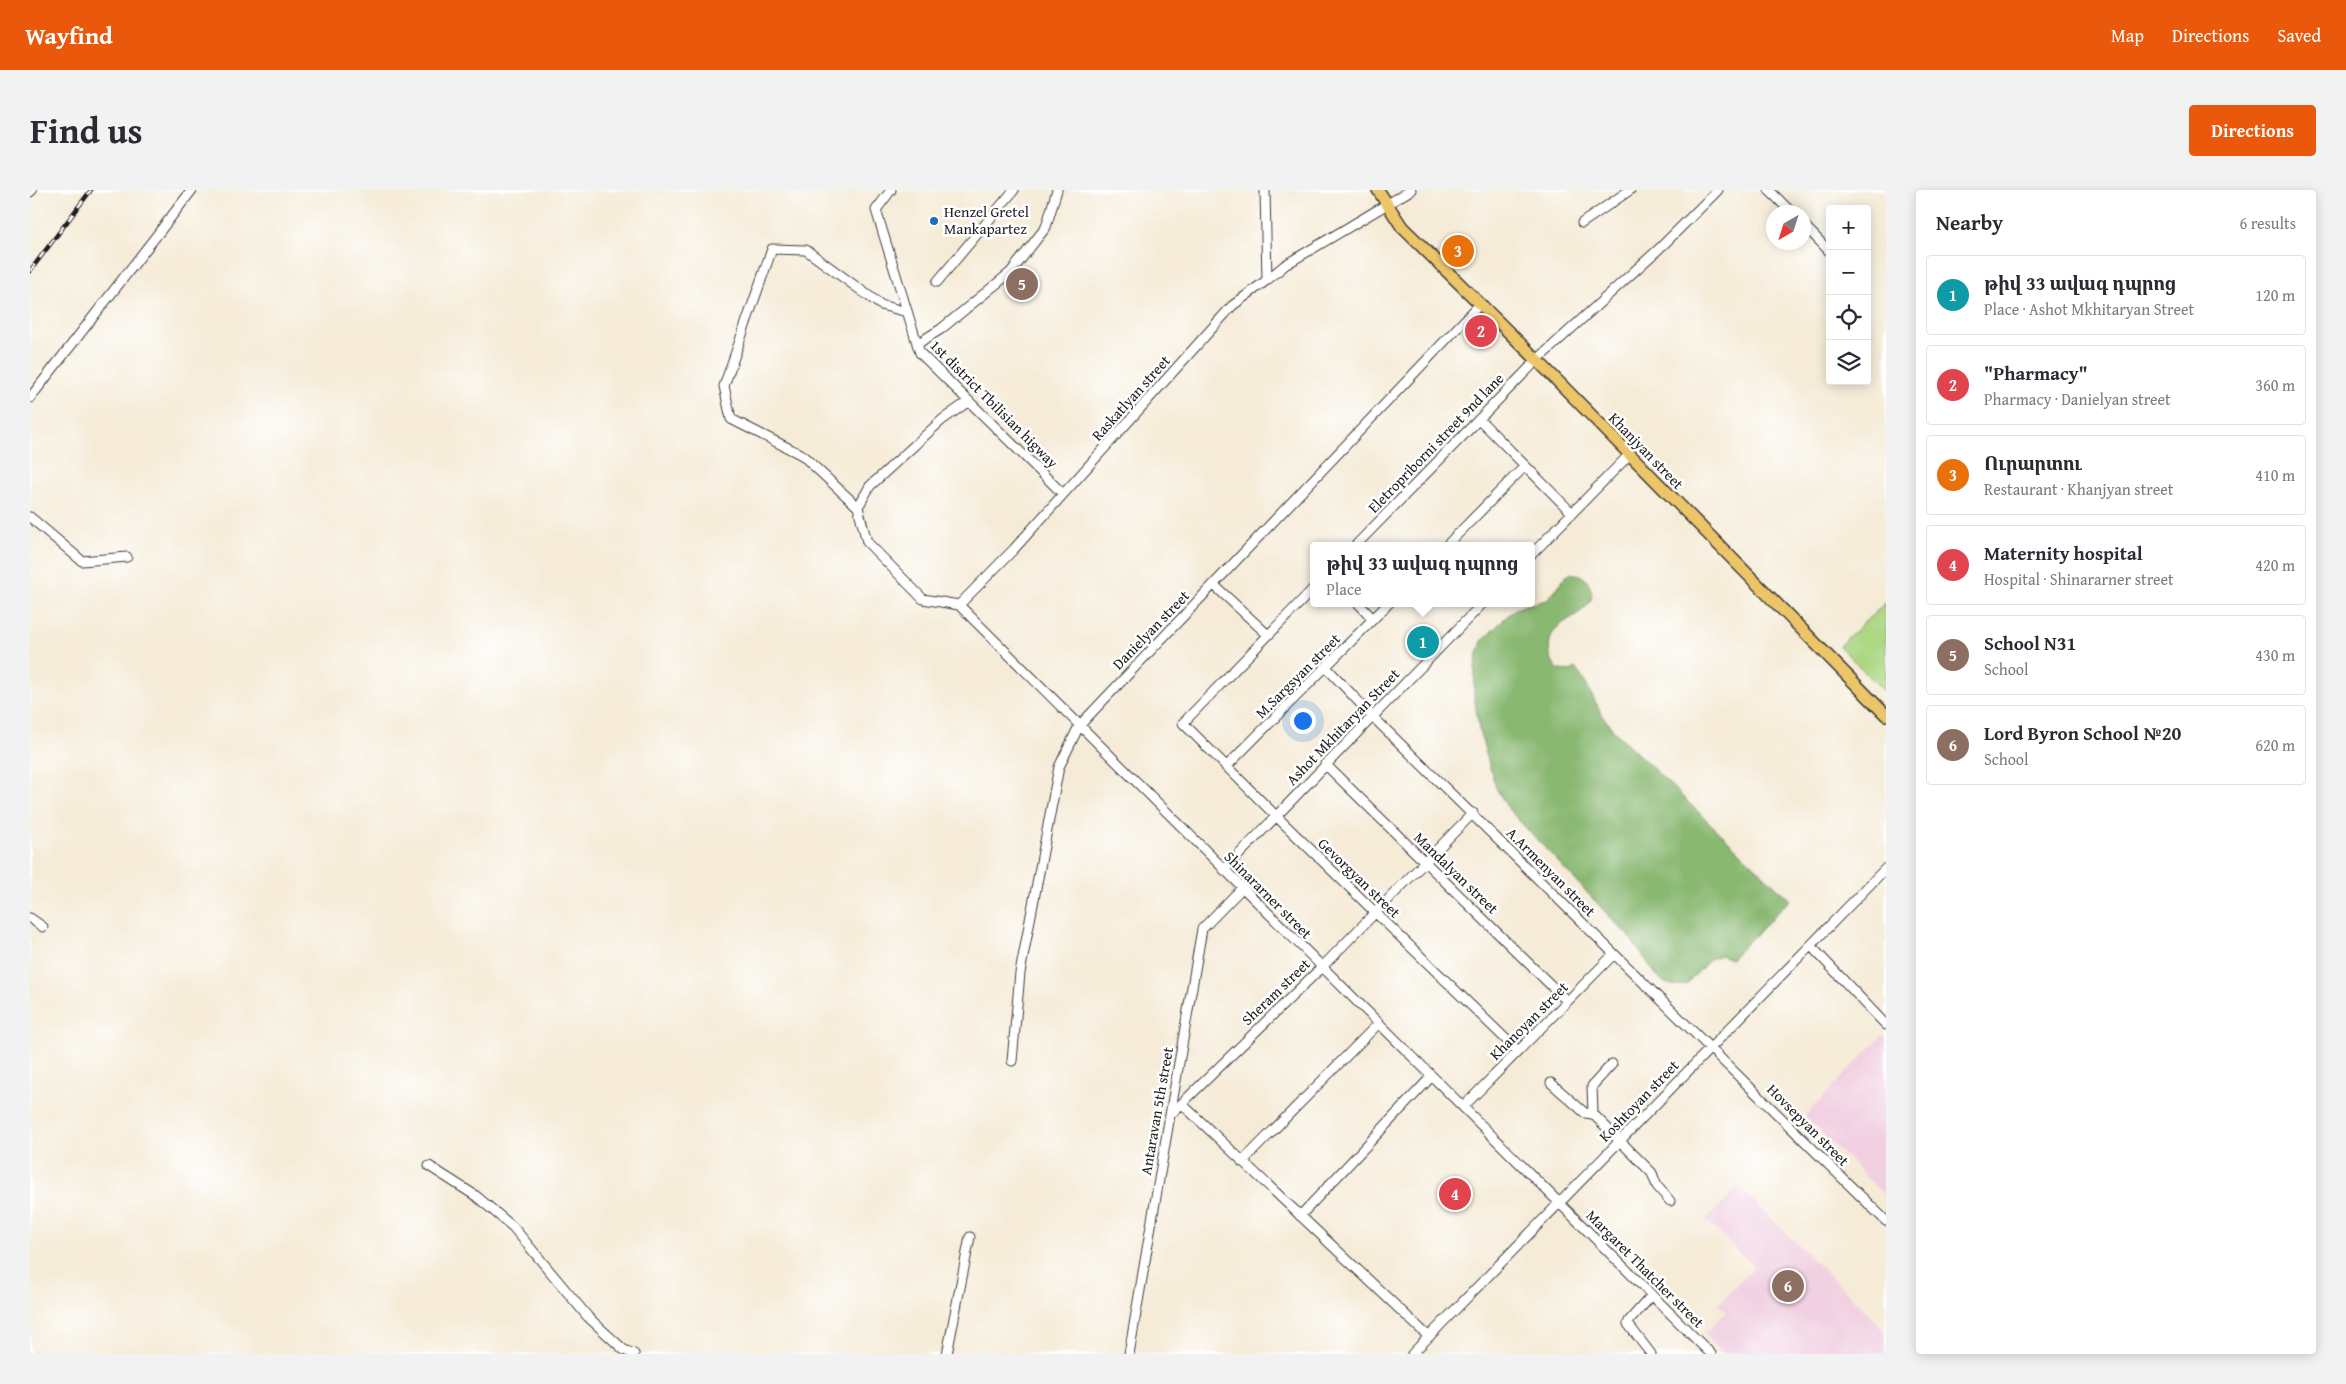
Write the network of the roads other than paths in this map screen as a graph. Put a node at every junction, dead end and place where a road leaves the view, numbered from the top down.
1 (192, 190) edge
2 (891, 190) edge
3 (1014, 190) edge
4 (1057, 190) edge
5 (1265, 190) edge
6 (1378, 190) edge
7 (1411, 190) edge
8 (1630, 190) edge
9 (1718, 190) edge
10 (1769, 190) edge
11 (1785, 205) edge
12 (1387, 206) junction
13 (1582, 223) dead end
14 (1811, 232) edge
15 (1828, 250) edge
16 (1266, 280) junction
17 (937, 282) dead end
18 (1480, 304) junction
19 (907, 312) junction
20 (917, 344) junction
21 (1537, 360) junction
22 (30, 398) edge
23 (969, 401) junction
24 (1479, 419) junction
25 (1629, 455) junction
26 (1525, 466) junction
27 (1063, 494) junction
28 (858, 507) junction
29 (1572, 514) junction
30 (30, 517) edge
31 (1360, 542) edge
32 (1450, 542) edge
33 (1535, 551) edge
34 (127, 557) dead end
35 (1214, 584) junction
36 (1310, 592) edge
37 (958, 605) junction
38 (1362, 607) edge
39 (1385, 607) edge
40 (1479, 607) edge
41 (1374, 619) junction
42 (1268, 635) junction
43 (1326, 667) junction
44 (1886, 715) edge
45 (1372, 716) junction
46 (1079, 726) junction
47 (1325, 764) junction
48 (1226, 768) junction
49 (1473, 813) junction
50 (1276, 816) junction
51 (1424, 861) junction
52 (1886, 868) edge
53 (1224, 870) junction
54 (1242, 888) junction
55 (1374, 912) junction
56 (30, 918) edge
57 (43, 927) dead end
58 (1811, 946) junction
59 (1614, 954) junction
60 (1322, 967) junction
61 (1567, 1001) junction
62 (1378, 1023) junction
63 (1886, 1025) edge
64 (1711, 1047) junction
65 (1518, 1051) junction
66 (1012, 1061) dead end
67 (1612, 1064) dead end
68 (1432, 1076) junction
69 (1551, 1083) dead end
70 (1182, 1104) junction
71 (1463, 1107) junction
72 (1593, 1114) junction
73 (1170, 1115) junction
74 (1619, 1140) junction
75 (1242, 1162) junction
76 (429, 1166) dead end
77 (1670, 1201) dead end
78 (1560, 1203) junction
79 (1300, 1216) junction
80 (1886, 1222) edge
81 (970, 1237) dead end
82 (1652, 1295) junction
83 (1429, 1337) junction
84 (634, 1354) edge
85 (947, 1354) edge
86 (1129, 1354) edge
87 (1412, 1354) edge
88 (1651, 1354) edge
89 (1711, 1354) edge

1 - 22 street
2 - 19 street, 1st district Tbilisian higway
3 - 17 street
4 - 20 street
5 - 16 street
6 - 12 main road, Khanjyan street
7 - 12 street, Raskatlyan street
8 - 13 street
9 - 21 street, Eletropriborni street 9nd lane
10 - 11 street
12 - 16 street, Raskatlyan street
12 - 18 main road, Khanjyan street
14 - 15 street
16 - 27 street, Raskatlyan street
18 - 21 main road, Khanjyan street
18 - 35 street, Danielyan street
19 - 20 street, 1st district Tbilisian higway
19 - 28 street
20 - 23 street, 1st district Tbilisian higway
21 - 24 street, Eletropriborni street 9nd lane
21 - 25 main road, Khanjyan street
23 - 27 street, 1st district Tbilisian higway
23 - 28 street
24 - 26 street
24 - 31 street, Eletropriborni street 9nd lane
25 - 29 street
25 - 44 main road, Khanjyan street
26 - 29 street
26 - 32 street
27 - 37 street, Raskatlyan street
28 - 37 street
29 - 33 street
30 - 34 street
35 - 42 street
35 - 46 street, Danielyan street
36 - 42 street
37 - 46 street, Shinararner street
38 - 41 street
39 - 41 street, M.Sargsyan street
40 - 45 street, Ashot Mkhitaryan Street
41 - 43 street, M.Sargsyan street
42 - 48 street, Gevorgyan street
43 - 45 street, A.Armenyan street
43 - 48 street, M.Sargsyan street
45 - 47 street, Ashot Mkhitaryan Street
45 - 49 street, A.Armenyan street
46 - 53 street, Shinararner street
46 - 66 street, Danielyan street
47 - 50 street, Ashot Mkhitaryan Street
47 - 51 street, Mandalyan street
48 - 50 street, Gevorgyan street
49 - 51 street, Sheram street
49 - 59 street, A.Armenyan street
50 - 53 street, Ashot Mkhitaryan Street
50 - 55 street, Gevorgyan street
51 - 55 street, Sheram street
51 - 61 street, Mandalyan street
52 - 58 street, Koshtoyan street
53 - 54 street, Shinararner street
54 - 60 street, Shinararner street
54 - 73 street, Antaravan 5th street
55 - 60 street, Sheram street
55 - 65 street, Gevorgyan street
56 - 57 street
58 - 63 street
58 - 64 street, Koshtoyan street
59 - 61 street, Khanoyan street
59 - 64 street, A.Armenyan street
60 - 62 street, Shinararner street
60 - 70 street, Sheram street
61 - 65 street, Khanoyan street
62 - 68 street, Shinararner street
62 - 75 street
64 - 74 street, Koshtoyan street
64 - 80 street, Hovsepyan street
65 - 71 street, Khanoyan street
67 - 72 street
68 - 71 street, Shinararner street
68 - 79 street
69 - 72 street
70 - 73 street, Sheram street
70 - 75 street
71 - 78 street, Shinararner street
72 - 74 street
73 - 86 street, Antaravan 5th street
74 - 77 street
74 - 78 street, Koshtoyan street
75 - 79 street
76 - 84 street
78 - 82 street, Margaret Thatcher street
78 - 83 street, Koshtoyan street
79 - 83 street
81 - 85 street
82 - 88 street
82 - 89 street, Margaret Thatcher street
83 - 87 street, Koshtoyan street

